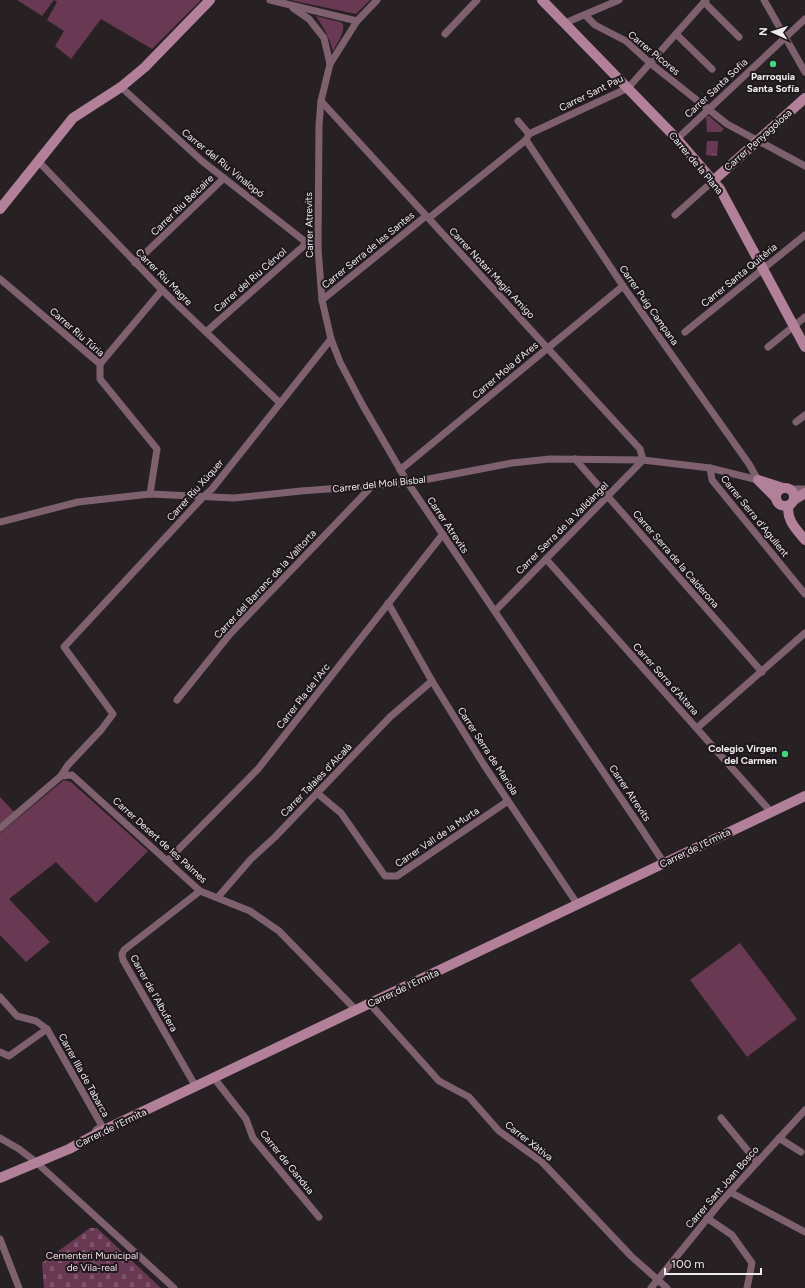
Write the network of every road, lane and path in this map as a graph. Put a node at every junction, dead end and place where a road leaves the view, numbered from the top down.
1 (210, 0) edge
2 (270, 0) edge
3 (377, 0) edge
4 (477, 0) edge
5 (542, 0) edge
6 (619, 0) edge
7 (764, 0) edge
8 (705, 1) edge
9 (288, 5) junction
10 (316, 11) junction
11 (585, 15) junction
12 (309, 19) junction
13 (805, 19) edge
14 (357, 21) junction
15 (565, 24) junction
16 (445, 34) dead end
17 (676, 34) junction
18 (739, 37) dead end
19 (785, 37) junction
20 (330, 64) junction
21 (650, 64) junction
22 (712, 68) dead end
23 (805, 72) edge
24 (121, 86) junction
25 (628, 88) junction
26 (805, 98) edge
27 (321, 101) junction
28 (708, 110) junction
29 (518, 121) dead end
30 (527, 137) junction
31 (677, 139) junction
32 (758, 140) junction
33 (38, 161) junction
34 (805, 166) edge
35 (224, 178) junction
36 (713, 181) junction
37 (0, 210) edge
38 (675, 215) dead end
39 (427, 217) junction
40 (804, 238) edge
41 (307, 243) junction
42 (318, 248) junction
43 (135, 263) junction
44 (763, 268) junction
45 (0, 279) edge
46 (623, 286) junction
47 (162, 290) junction
48 (322, 300) junction
49 (805, 318) edge
50 (794, 326) junction
51 (206, 332) junction
52 (685, 332) dead end
53 (331, 339) junction
54 (805, 346) edge
55 (768, 347) dead end
56 (548, 348) junction
57 (100, 364) junction
58 (280, 402) junction
59 (805, 415) edge
60 (796, 422) dead end
61 (575, 459) junction
62 (643, 460) junction
63 (710, 468) junction
64 (400, 470) junction
65 (758, 480) junction
66 (408, 483) junction
67 (372, 486) junction
68 (787, 488) junction
69 (805, 489) edge
70 (805, 493) edge
71 (150, 494) junction
72 (203, 496) junction
73 (608, 496) junction
74 (776, 498) junction
75 (791, 503) junction
76 (0, 522) edge
77 (443, 534) junction
78 (805, 540) edge
79 (546, 559) junction
80 (805, 594) edge
81 (388, 603) junction
82 (495, 611) junction
83 (805, 633) edge
84 (762, 672) junction
85 (432, 681) junction
86 (177, 700) dead end
87 (697, 728) junction
88 (61, 776) junction
89 (318, 793) junction
90 (805, 796) edge
91 (508, 801) junction
92 (771, 812) junction
93 (0, 828) edge
94 (167, 860) junction
95 (664, 863) junction
96 (200, 891) junction
97 (218, 897) junction
98 (578, 905) junction
99 (0, 997) edge
100 (370, 1004) junction
101 (356, 1010) junction
102 (47, 1029) junction
103 (0, 1052) edge
104 (214, 1078) junction
105 (196, 1087) junction
106 (805, 1110) edge
107 (721, 1118) dead end
108 (0, 1138) edge
109 (779, 1138) junction
110 (69, 1149) junction
111 (801, 1152) dead end
112 (36, 1162) junction
113 (757, 1162) junction
114 (0, 1178) edge
115 (730, 1192) junction
116 (319, 1217) dead end
117 (707, 1218) junction
118 (805, 1232) edge
119 (0, 1239) edge
120 (658, 1280) junction
121 (19, 1288) edge
122 (174, 1288) edge
123 (651, 1288) edge
124 (668, 1288) edge
125 (747, 1288) edge

1 - 24 street
2 - 9 street
3 - 14 street
4 - 16 street
5 - 15 street, Carrer de la Plana
6 - 11 street
7 - 19 street
8 - 17 street, Carrer Sant Pau
8 - 18 street
9 - 10 street
9 - 12 street
10 - 12 street
10 - 14 street
11 - 15 street
11 - 21 street, Carrer Picores
12 - 20 street
13 - 19 street, Carrer Santa Sofia
14 - 20 street
15 - 25 street, Carrer de la Plana
17 - 21 street, Carrer Sant Pau
17 - 22 street
19 - 23 street
19 - 28 street, Carrer Santa Sofia
20 - 27 street, Carrer Atrevits
21 - 25 street, Carrer Sant Pau
21 - 28 street, Carrer Picores
24 - 33 street
24 - 35 street, Carrer del Riu Vinalopó
25 - 30 street, Carrer Sant Pau
25 - 31 street, Carrer de la Plana
26 - 32 street, Carrer Penyagolosa
27 - 39 street, Carrer Notari Magín Amigo
27 - 42 street, Carrer Atrevits
28 - 31 street, Carrer Santa Sofia
28 - 32 street, Carrer Picores
29 - 30 street, Carrer Puig Campana
30 - 39 street, Carrer Serra de les Santes
30 - 46 street, Carrer Puig Campana
31 - 36 street, Carrer de la Plana
32 - 34 street, Carrer Picores
32 - 36 street, Carrer Penyagolosa
33 - 37 street
33 - 43 street, Carrer Riu Magre
35 - 41 street, Carrer del Riu Vinalopó
35 - 43 street, Carrer Riu Belcaire
36 - 38 street, Carrer Penyagolosa
36 - 44 street, Carrer de la Plana
39 - 48 street, Carrer Serra de les Santes
39 - 56 street, Carrer Notari Magín Amigo
40 - 44 street, Carrer Santa Quitèria
41 - 42 street, Carrer del Riu Vinalopó
41 - 51 street, Carrer del Riu Cérvol
42 - 48 street, Carrer Atrevits
43 - 47 street, Carrer Riu Magre
44 - 50 street, Carrer de la Plana
44 - 52 street, Carrer Santa Quitèria
45 - 57 street, Carrer Riu Túria
46 - 56 street, Carrer Mola d'Ares
46 - 65 street, Carrer Puig Campana
47 - 51 street, Carrer Riu Magre
47 - 57 street
48 - 53 street, Carrer Atrevits
49 - 50 street
50 - 54 street, Carrer de la Plana
50 - 55 street
51 - 58 street, Carrer Riu Magre
53 - 58 street, Carrer Riu Xúquer
53 - 64 street, Carrer Atrevits
56 - 62 street, Carrer Notari Magín Amigo
56 - 64 street, Carrer Mola d'Ares
57 - 71 street, Carrer Riu Túria
58 - 72 street, Carrer Riu Xúquer
59 - 60 street
61 - 62 street, Carrer del Molí Bisbal
61 - 66 street, Carrer del Molí Bisbal
61 - 73 street, Carrer Serra de la Calderona
62 - 63 street, Carrer del Molí Bisbal
62 - 73 street, Carrer Serra de la Valldàngel
63 - 65 street, Carrer del Molí Bisbal
63 - 80 street, Carrer Serra d'Agullent
64 - 66 street, Carrer Atrevits
65 - 68 street, Carrer del Molí Bisbal
65 - 74 street
66 - 67 street, Carrer del Molí Bisbal
66 - 77 street, Carrer Atrevits
67 - 72 street, Carrer del Molí Bisbal
67 - 86 street, Carrer del Barranc de la Valltorta
68 - 69 street, Carrer del Molí Bisbal
68 - 74 street
68 - 75 street
70 - 75 street
71 - 72 street, Carrer del Molí Bisbal
71 - 76 street, Carrer del Molí Bisbal
72 - 88 street, Carrer Riu Xúquer
73 - 79 street, Carrer Serra de la Valldàngel
73 - 84 street, Carrer Serra de la Calderona
74 - 75 street
75 - 78 street
77 - 81 street, Carrer Pla de l'Arc
77 - 82 street, Carrer Atrevits
79 - 82 street, Carrer Serra de la Valldàngel
79 - 87 street, Carrer Serra d'Aitana
81 - 85 street, Carrer Serra de Mariola
81 - 94 street, Carrer Pla de l'Arc
82 - 95 street, Carrer Atrevits
83 - 84 street
84 - 87 street
85 - 89 street, Carrer Talaies d'Alcalà
85 - 91 street, Carrer Serra de Mariola
87 - 92 street, Carrer Serra d'Aitana
88 - 93 street
88 - 94 street, Carrer Desert de les Palmes
89 - 91 street, Carrer Vall de la Murta
89 - 97 street, Carrer Talaies d'Alcalà
90 - 92 street, Carrer de l'Ermita
91 - 98 street, Carrer Serra de Mariola
92 - 95 street, Carrer de l'Ermita
94 - 96 street, Carrer Desert de les Palmes
95 - 98 street, Carrer de l'Ermita
96 - 97 street, Carrer Desert de les Palmes
96 - 105 street, Carrer de l'Albufera
97 - 101 street, Carrer Desert de les Palmes
98 - 100 street, Carrer de l'Ermita
99 - 102 street, Carrer Illa de Tabarca
100 - 101 street, Carrer de l'Ermita
100 - 120 street, Carrer Xàtiva
101 - 104 street, Carrer de l'Ermita
102 - 103 street
102 - 110 street, Carrer Illa de Tabarca
104 - 105 street, Carrer de l'Ermita
104 - 116 street, Carrer de Gandua
105 - 110 street, Carrer de l'Ermita
106 - 109 street, Carrer Sant Joan Bosco
107 - 113 street
108 - 112 street
109 - 111 street
109 - 113 street, Carrer Sant Joan Bosco
110 - 112 street, Carrer de l'Ermita
112 - 114 street, Carrer de l'Ermita
112 - 122 street
113 - 115 street, Carrer Sant Joan Bosco
115 - 117 street, Carrer Sant Joan Bosco
115 - 118 street
117 - 120 street, Carrer Sant Joan Bosco
117 - 125 street
119 - 121 street
120 - 123 street, Carrer Sant Joan Bosco
120 - 124 street, Carrer Xàtiva

